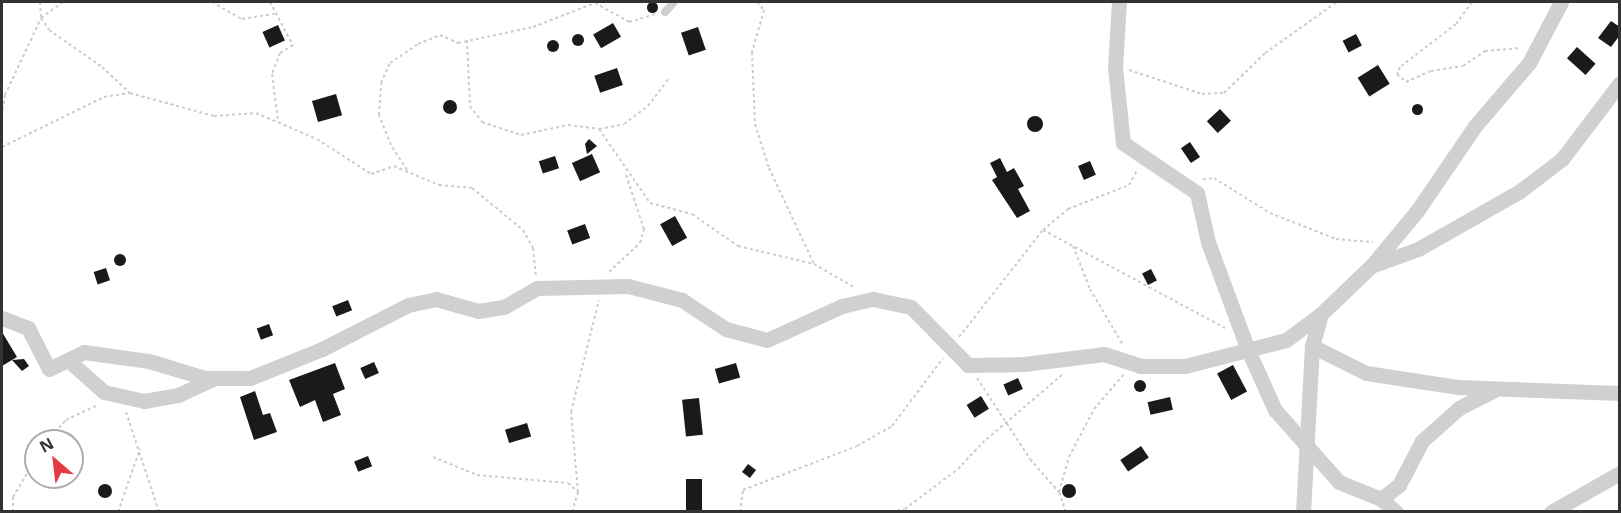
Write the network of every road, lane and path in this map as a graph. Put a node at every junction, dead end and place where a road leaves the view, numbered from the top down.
1 (40, 2) edge
2 (63, 2) edge
3 (212, 2) edge
4 (270, 2) edge
5 (674, 2) edge
6 (757, 2) edge
7 (1119, 2) edge
8 (1337, 2) edge
9 (1472, 2) edge
10 (1561, 2) edge
11 (665, 12) joint
12 (278, 14) junction
13 (41, 18) junction
14 (467, 40) junction
15 (1540, 41) junction
16 (1115, 68) junction
17 (669, 78) dead end
18 (1620, 83) edge
19 (130, 93) junction
20 (2, 116) edge
21 (278, 121) junction
22 (599, 129) junction
23 (2, 147) edge
24 (623, 168) junction
25 (407, 170) junction
26 (1181, 181) junction
27 (1043, 230) dead end
28 (1391, 242) junction
29 (1073, 246) junction
30 (814, 264) junction
31 (1371, 266) junction
32 (603, 285) junction
33 (537, 288) junction
34 (873, 299) junction
35 (1321, 314) junction
36 (2, 318) edge
37 (1246, 344) junction
38 (1312, 346) junction
39 (1086, 356) junction
40 (68, 360) junction
41 (1132, 363) junction
42 (968, 365) junction
43 (217, 378) junction
44 (1496, 389) junction
45 (1620, 393) edge
46 (119, 396) junction
47 (1008, 420) junction
48 (58, 429) edge
49 (140, 448) junction
50 (1308, 448) junction
51 (433, 457) dead end
52 (1620, 473) edge
53 (24, 478) edge
54 (578, 492) junction
55 (1059, 492) junction
56 (1381, 499) junction
57 (906, 510) edge
58 (13, 512) edge
59 (118, 512) edge
60 (159, 512) edge
61 (572, 512) edge
62 (891, 512) edge
63 (1066, 512) edge
64 (1304, 512) edge
65 (1395, 512) edge
66 (1551, 512) edge

1 - 13 path
2 - 13 path
3 - 12 path
4 - 12 path
5 - 11 lane
6 - 30 path
7 - 16 street
8 - 16 path
9 - 15 path
10 - 15 street
11 - 14 path
12 - 21 path
13 - 19 path
13 - 20 path
14 - 22 path
14 - 25 path
15 - 28 street
16 - 26 street
17 - 22 path
18 - 31 street
19 - 21 path
19 - 23 path
21 - 25 path
22 - 24 path
24 - 30 path
24 - 32 path
25 - 33 path
26 - 28 path
26 - 37 street
27 - 29 path
28 - 31 street
29 - 37 path
29 - 41 path
30 - 34 path
31 - 35 street
32 - 33 street
32 - 34 street
32 - 54 path
33 - 43 street
34 - 42 street
35 - 37 street
35 - 38 street
36 - 40 street
37 - 41 street
37 - 50 street
38 - 44 street
38 - 50 street
39 - 41 street
39 - 42 street
39 - 47 path
40 - 43 street
40 - 46 street
41 - 55 path
42 - 47 path
43 - 46 street
44 - 45 street
44 - 56 street
46 - 48 path
46 - 49 path
47 - 55 path
47 - 57 path
49 - 59 path
49 - 60 path
50 - 56 street
50 - 64 street
51 - 54 path
52 - 66 street
53 - 58 path
54 - 61 path
55 - 63 path
56 - 65 street
57 - 62 path

